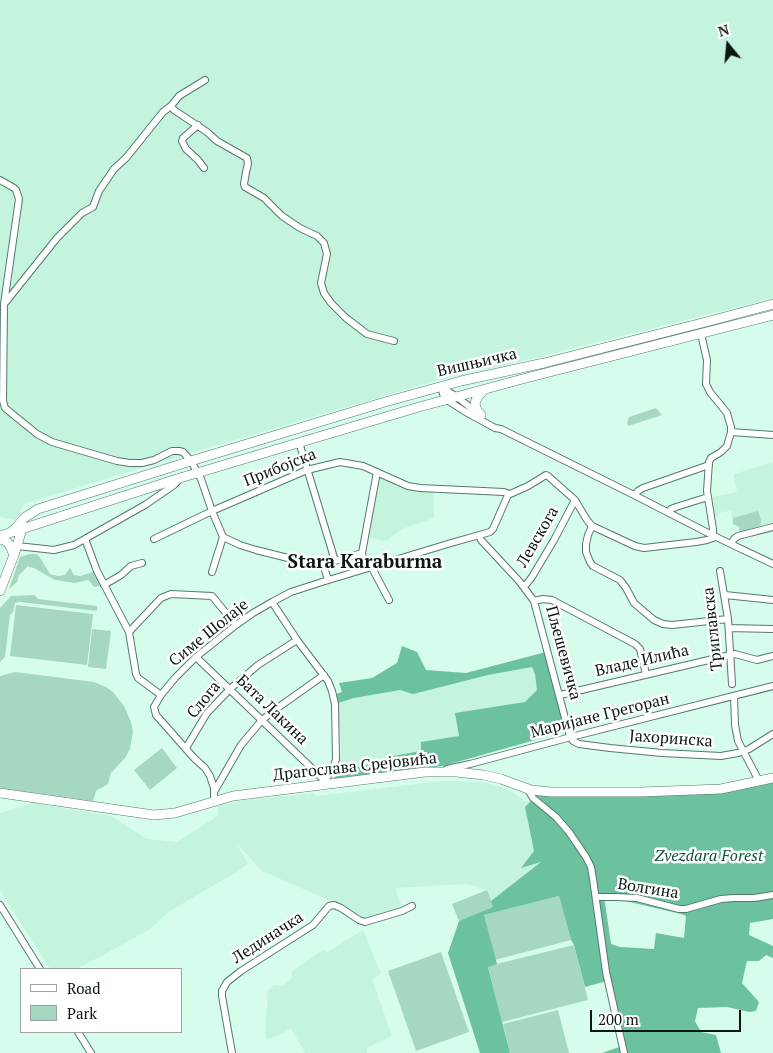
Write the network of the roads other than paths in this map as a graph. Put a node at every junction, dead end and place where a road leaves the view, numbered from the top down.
1 (205, 80) dead end
2 (171, 106) junction
3 (198, 125) junction
4 (204, 168) dead end
5 (0, 180) edge
6 (4, 304) junction
7 (773, 304) edge
8 (773, 315) edge
9 (701, 334) junction
10 (394, 340) dead end
11 (441, 387) junction
12 (484, 390) junction
13 (2, 396) edge
14 (457, 397) junction
15 (447, 400) junction
16 (480, 415) junction
17 (501, 429) junction
18 (731, 432) junction
19 (773, 435) edge
20 (299, 442) junction
21 (191, 461) junction
22 (709, 465) junction
23 (307, 470) junction
24 (377, 472) junction
25 (198, 473) junction
26 (176, 480) junction
27 (510, 494) junction
28 (634, 495) junction
29 (708, 497) junction
30 (575, 500) junction
31 (212, 510) junction
32 (669, 513) junction
33 (29, 514) junction
34 (592, 526) junction
35 (773, 527) edge
36 (22, 529) junction
37 (3, 536) edge
38 (479, 536) junction
39 (714, 536) junction
40 (223, 537) junction
41 (85, 539) junction
42 (154, 539) dead end
43 (731, 544) junction
44 (15, 551) junction
45 (362, 553) junction
46 (335, 561) junction
47 (142, 563) dead end
48 (773, 564) edge
49 (324, 567) junction
50 (368, 567) junction
51 (720, 571) dead end
52 (212, 572) dead end
53 (328, 580) junction
54 (104, 585) junction
55 (524, 587) junction
56 (0, 591) edge
57 (725, 595) junction
58 (389, 600) dead end
59 (534, 600) junction
60 (773, 600) edge
61 (272, 602) junction
62 (728, 619) junction
63 (236, 625) junction
64 (729, 628) junction
65 (773, 629) edge
66 (129, 632) junction
67 (298, 640) junction
68 (730, 654) junction
69 (773, 656) edge
70 (196, 657) junction
71 (646, 674) junction
72 (324, 675) junction
73 (732, 684) dead end
74 (773, 686) edge
75 (230, 689) junction
76 (161, 695) junction
77 (560, 695) junction
78 (734, 696) junction
79 (262, 720) junction
80 (773, 734) edge
81 (571, 738) junction
82 (186, 748) junction
83 (743, 752) junction
84 (434, 772) junction
85 (773, 778) edge
86 (758, 781) junction
87 (325, 782) junction
88 (528, 790) junction
89 (0, 793) edge
90 (214, 797) junction
91 (773, 895) edge
92 (596, 897) junction
93 (0, 905) edge
94 (412, 906) dead end
95 (39, 968) edge
96 (79, 1033) edge
97 (91, 1053) edge
98 (232, 1053) edge
99 (624, 1053) edge

1 - 2 street
2 - 3 street
2 - 6 street
3 - 4 street
3 - 10 street
5 - 6 street
6 - 13 street
7 - 11 main road, Вишњичка
8 - 9 main road, Вишњичка
9 - 12 main road, Вишњичка
9 - 18 street
11 - 14 street
11 - 15 street
11 - 21 main road, Вишњичка
12 - 14 main road, Вишњичка
12 - 16 main road
13 - 21 street
14 - 15 main road, Вишњичка
14 - 16 street
15 - 17 street
15 - 20 main road, Вишњичка
16 - 17 street
17 - 28 street
18 - 19 street
18 - 22 street
20 - 23 street
20 - 25 main road, Вишњичка
21 - 25 street
21 - 33 main road, Вишњичка
22 - 28 street
22 - 29 street
23 - 24 street, Прибојска
23 - 31 street, Прибојска
23 - 46 street
24 - 27 street, Прибојска
24 - 45 street
25 - 26 main road, Вишњичка
25 - 31 street
26 - 36 main road, Вишњичка
26 - 41 street
27 - 30 street
27 - 38 street
28 - 32 street
29 - 32 street
29 - 39 street
30 - 34 street
30 - 55 street, Левскога
31 - 40 street
31 - 42 street, Прибојска
32 - 39 street
33 - 36 main road
33 - 37 main road
34 - 39 street
34 - 62 street
35 - 43 street
36 - 37 main road, Вишњичка
36 - 44 main road
37 - 44 main road
38 - 50 street, Симе Шолаје
38 - 55 street, Пљешевичка
39 - 43 street
40 - 49 street
40 - 52 street
41 - 44 street
41 - 54 street
43 - 48 street
44 - 56 main road
45 - 46 street
45 - 50 street
46 - 49 street
47 - 54 street
49 - 53 street
50 - 53 street, Симе Шолаје
50 - 58 street
51 - 57 street, Триглавска
53 - 61 street, Симе Шолаје
54 - 66 street
55 - 59 street, Пљешевичка
57 - 60 street
57 - 62 street, Триглавска
59 - 71 street
59 - 77 street, Пљешевичка
61 - 63 street, Симе Шолаје
61 - 67 street
62 - 64 street, Триглавска
63 - 66 street
63 - 70 street, Симе Шолаје
64 - 65 street
64 - 68 street, Триглавска
66 - 76 street
67 - 72 street
67 - 75 street, Слога
68 - 69 street
68 - 71 street, Владе Илића
68 - 73 street, Триглавска
70 - 75 street, Бата Лакина
70 - 76 street, Симе Шолаје
71 - 77 street, Владе Илића
72 - 79 street
72 - 87 street
74 - 78 street, Маријане Грегоран
75 - 79 street, Бата Лакина
75 - 82 street, Слога
76 - 82 street
77 - 81 street, Пљешевичка
78 - 81 street, Маријане Грегоран
78 - 83 street
79 - 87 street, Бата Лакина
79 - 90 street
80 - 83 street
81 - 83 street, Јахоринска
81 - 84 street, Маријане Грегоран
82 - 90 street
83 - 86 street
84 - 87 main road, Драгослава Срејовића
84 - 88 main road, Драгослава Срејовића
85 - 86 main road, Драгослава Срејовића
86 - 88 main road, Драгослава Срејовића
87 - 90 main road, Драгослава Срејовића
88 - 92 street, Волгина
89 - 90 main road, Драгослава Срејовића
91 - 92 street, Волгина
92 - 99 street, Волгина
93 - 95 street
94 - 98 street, Лединачка
96 - 97 street

